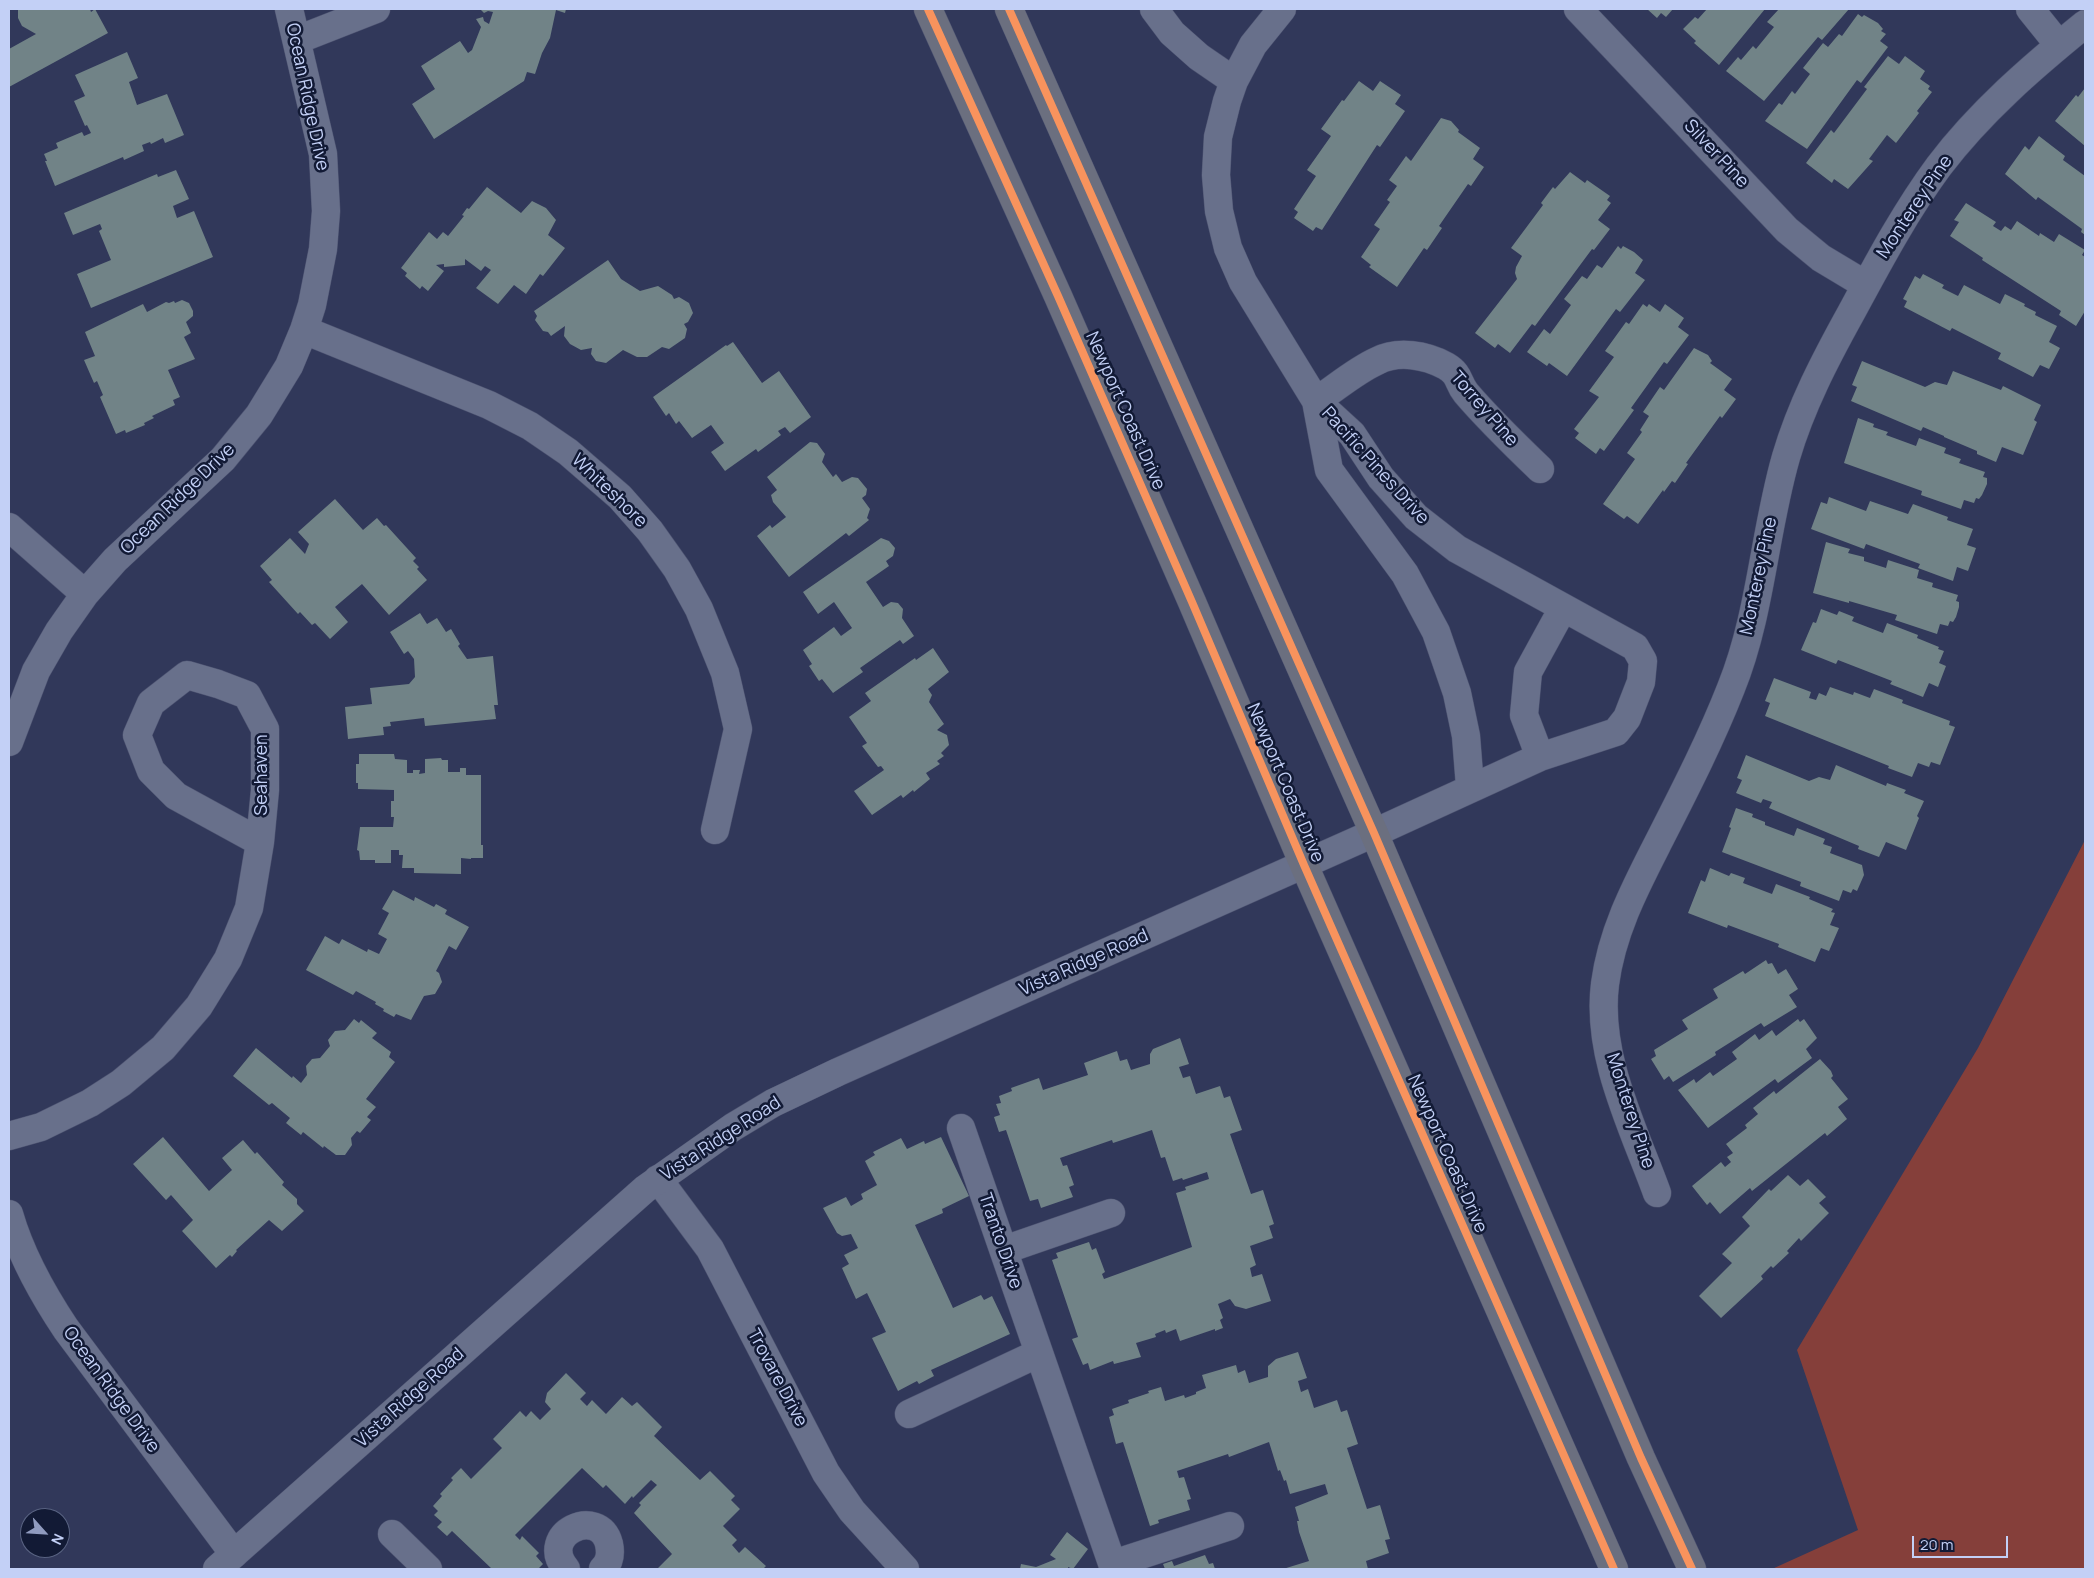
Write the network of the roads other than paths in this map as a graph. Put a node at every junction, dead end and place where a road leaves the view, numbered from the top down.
1 (288, 9) edge
2 (376, 9) edge
3 (928, 9) edge
4 (1009, 9) edge
5 (1154, 9) edge
6 (1282, 9) edge
7 (1578, 9) edge
8 (2030, 9) edge
9 (2085, 24) edge
10 (296, 40) junction
11 (2059, 45) junction
12 (1234, 81) junction
13 (1866, 285) junction
14 (304, 330) junction
15 (1316, 400) junction
16 (1540, 469) dead end
17 (9, 527) edge
18 (85, 594) junction
19 (1563, 608) junction
20 (9, 742) edge
21 (1540, 757) junction
22 (1470, 787) junction
23 (715, 830) dead end
24 (1374, 833) junction
25 (260, 842) junction
26 (1304, 865) junction
27 (961, 1128) dead end
28 (9, 1136) edge
29 (658, 1179) junction
30 (1658, 1193) dead end
31 (1111, 1213) dead end
32 (9, 1214) edge
33 (1004, 1250) junction
34 (1039, 1353) junction
35 (909, 1414) dead end
36 (1230, 1526) dead end
37 (392, 1534) dead end
38 (226, 1562) edge
39 (1114, 1567) edge
40 (428, 1569) edge
41 (566, 1569) edge
42 (603, 1569) edge
43 (905, 1569) edge
44 (1614, 1569) edge
45 (1692, 1569) edge

1 - 10 street, Ocean Ridge Drive
2 - 10 street
3 - 26 main road, Newport Coast Drive
4 - 24 main road
5 - 12 street
6 - 12 street, Pacific Pines Drive
7 - 13 street, Silver Pine
8 - 11 street
9 - 11 street, Monterey Pine
10 - 14 street, Ocean Ridge Drive
11 - 13 street, Monterey Pine
12 - 15 street, Pacific Pines Drive
13 - 30 street, Monterey Pine
14 - 18 street, Ocean Ridge Drive
14 - 23 street, Whiteshore
15 - 16 street, Torrey Pine
15 - 19 street, Pacific Pines Drive
15 - 22 street, Pacific Pines Drive
17 - 18 street
18 - 20 street, Ocean Ridge Drive
19 - 21 street
19 - 21 street, Pacific Pines Drive
21 - 22 street, Pacific Pines Drive
22 - 24 street, Pacific Pines Drive
24 - 26 street, Vista Ridge Road
24 - 45 main road
25 - 25 street, Seahaven
25 - 28 street, Seahaven
26 - 29 street, Vista Ridge Road
26 - 44 main road, Newport Coast Drive
27 - 33 street, Tranto Drive
29 - 38 street, Vista Ridge Road
29 - 43 street, Trovare Drive
31 - 33 street
32 - 38 street, Ocean Ridge Drive
33 - 34 street, Tranto Drive
34 - 35 street
34 - 39 street, Tranto Drive
36 - 39 street
37 - 40 street
41 - 42 street

